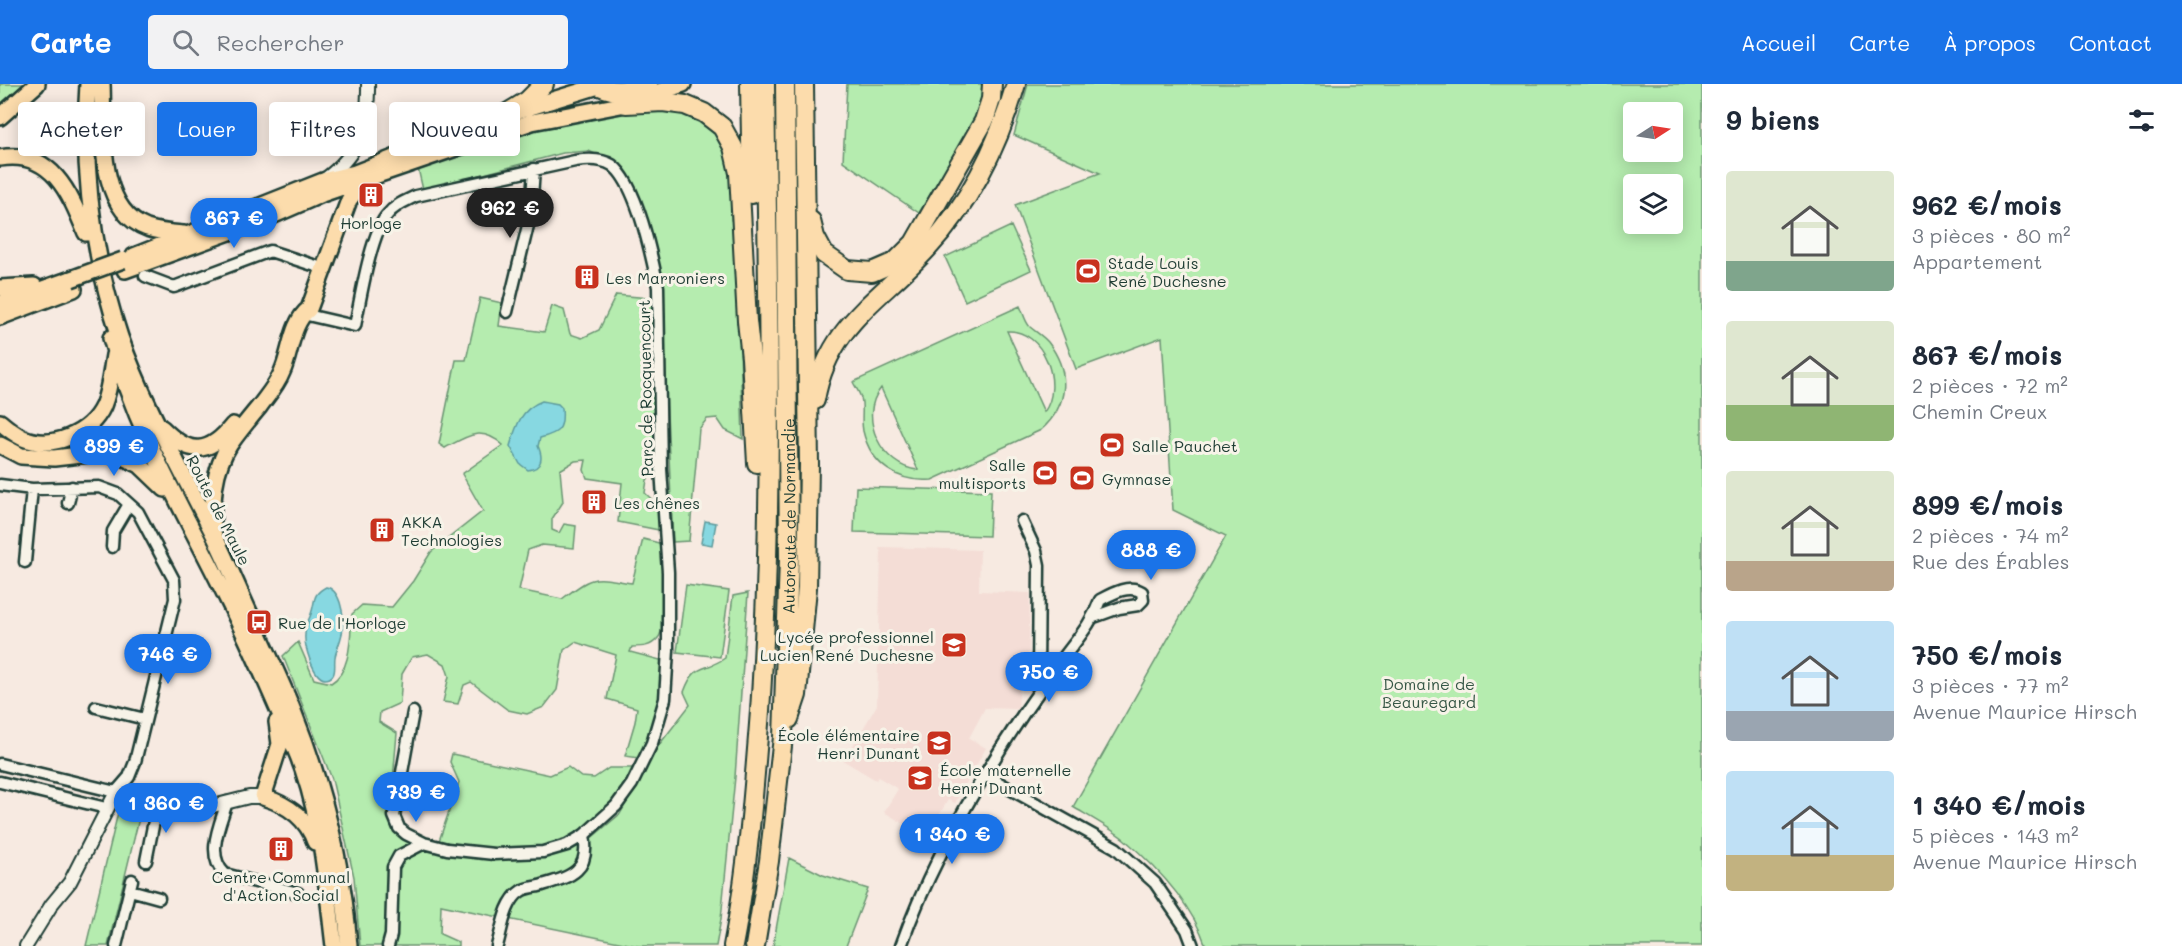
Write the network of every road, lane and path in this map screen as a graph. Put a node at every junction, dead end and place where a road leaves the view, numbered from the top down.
1 (37, 84) edge
2 (79, 84) edge
3 (87, 84) edge
4 (102, 84) edge
5 (368, 84) edge
6 (544, 84) edge
7 (648, 84) edge
8 (683, 84) edge
9 (750, 84) edge
10 (765, 84) edge
11 (785, 84) edge
12 (804, 84) edge
13 (992, 84) edge
14 (1016, 84) edge
15 (600, 85) edge
16 (626, 104) junction
17 (520, 105) edge
18 (520, 110) edge
19 (0, 117) edge
20 (399, 156) edge
21 (0, 158) edge
22 (534, 170) junction
23 (376, 176) junction
24 (804, 179) junction
25 (323, 181) junction
26 (260, 220) junction
27 (86, 233) junction
28 (188, 235) junction
29 (124, 265) junction
30 (316, 266) junction
31 (145, 276) dead end
32 (0, 288) edge
33 (49, 293) junction
34 (0, 304) edge
35 (507, 312) dead end
36 (303, 314) junction
37 (0, 317) edge
38 (0, 330) edge
39 (292, 342) junction
40 (114, 349) junction
41 (751, 358) junction
42 (155, 421) junction
43 (0, 422) edge
44 (0, 445) edge
45 (808, 464) junction
46 (0, 485) edge
47 (72, 487) junction
48 (32, 489) junction
49 (176, 501) junction
50 (68, 503) dead end
51 (129, 504) junction
52 (768, 519) junction
53 (1022, 521) dead end
54 (213, 532) junction
55 (112, 547) dead end
56 (25, 562) dead end
57 (1094, 617) dead end
58 (264, 678) junction
59 (1045, 684) junction
60 (96, 707) dead end
61 (413, 712) dead end
62 (145, 719) junction
63 (783, 737) junction
64 (0, 764) edge
65 (985, 775) junction
66 (0, 782) edge
67 (116, 792) junction
68 (263, 797) junction
69 (158, 801) junction
70 (227, 802) junction
71 (106, 808) junction
72 (584, 835) junction
73 (424, 843) junction
74 (146, 861) dead end
75 (326, 873) junction
76 (298, 893) dead end
77 (159, 898) dead end
78 (26, 946) edge
79 (116, 946) edge
80 (334, 946) edge
81 (349, 946) edge
82 (388, 946) edge
83 (497, 946) edge
84 (733, 946) edge
85 (755, 946) edge
86 (901, 946) edge
87 (1193, 946) edge

1 - 19 main road
2 - 27 main road, Route de Maule
3 - 42 main road, Route de Maule
4 - 28 main road
5 - 25 street
6 - 17 highway
7 - 15 highway
8 - 16 main road
9 - 41 highway
10 - 52 highway, Autoroute de Normandie
11 - 63 highway, Autoroute de Normandie
12 - 24 highway
13 - 24 highway
14 - 45 highway
15 - 18 main road
16 - 23 main road
16 - 41 highway
20 - 25 main road
21 - 27 main road
22 - 35 street
22 - 36 street, Parc de Rocquencourt
22 - 72 street, Parc de Rocquencourt
23 - 26 main road
23 - 36 main road
24 - 45 highway
25 - 28 main road
26 - 29 main road
26 - 30 main road
27 - 40 main road, Route de Maule
28 - 29 main road
29 - 33 main road
30 - 31 street
30 - 36 main road
32 - 33 main road
33 - 34 main road
33 - 37 main road
33 - 38 main road
36 - 39 main road
39 - 42 main road
39 - 54 main road
40 - 43 main road
40 - 49 main road, Route de Maule
41 - 52 highway
42 - 54 main road, Route de Maule
44 - 49 main road
45 - 63 highway
46 - 48 street
47 - 48 street
47 - 50 street
47 - 51 street
48 - 56 street
49 - 58 main road, Route de Maule
51 - 55 street
51 - 62 street
52 - 84 highway, Autoroute de Normandie
53 - 59 street
54 - 81 main road, Route de Maule
57 - 59 street
58 - 68 main road
58 - 75 main road, Route de Maule
59 - 65 street
60 - 62 street
61 - 73 street, Parc de Rocquencourt
62 - 67 street
63 - 85 highway, Autoroute de Normandie
64 - 67 street
65 - 86 street
65 - 87 street
66 - 71 street
67 - 69 street
67 - 71 street
68 - 70 street
68 - 75 main road
69 - 70 street
69 - 74 street
70 - 76 street
71 - 78 street
72 - 73 street, Parc de Rocquencourt
72 - 83 street
73 - 82 street
75 - 80 main road, Route de Maule
77 - 79 street

